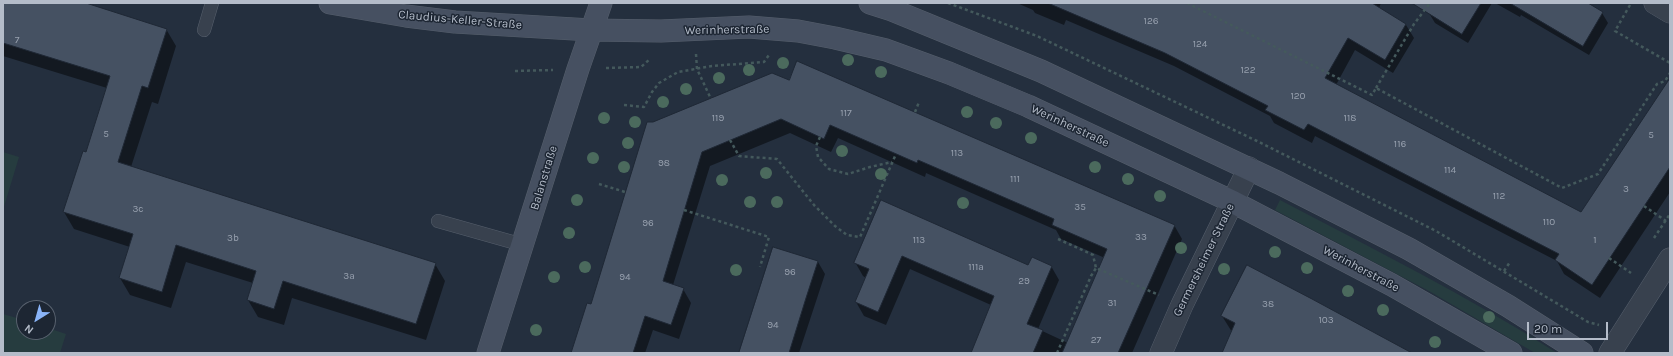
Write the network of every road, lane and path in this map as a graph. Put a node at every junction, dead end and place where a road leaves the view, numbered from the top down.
1 (212, 3) edge
2 (330, 3) edge
3 (601, 3) edge
4 (870, 3) edge
5 (1187, 3) edge
6 (1430, 3) edge
7 (1631, 3) edge
8 (1655, 3) edge
9 (1670, 12) edge
10 (204, 30) dead end
11 (591, 30) junction
12 (695, 48) dead end
13 (771, 52) dead end
14 (650, 59) dead end
15 (761, 59) dead end
16 (764, 62) junction
17 (1670, 63) edge
18 (641, 68) dead end
19 (697, 69) junction
20 (1670, 73) edge
21 (1376, 88) junction
22 (711, 99) dead end
23 (919, 102) dead end
24 (624, 105) dead end
25 (915, 112) dead end
26 (820, 137) dead end
27 (730, 140) dead end
28 (896, 154) dead end
29 (893, 162) junction
30 (1249, 168) junction
31 (599, 184) dead end
32 (625, 192) dead end
33 (1233, 202) junction
34 (1644, 206) dead end
35 (684, 210) dead end
36 (438, 221) dead end
37 (1666, 221) dead end
38 (1058, 239) dead end
39 (523, 245) junction
40 (1609, 258) dead end
41 (1670, 259) edge
42 (1510, 262) dead end
43 (760, 267) dead end
44 (1096, 268) junction
45 (1504, 271) dead end
46 (1631, 273) dead end
47 (1182, 304) junction
48 (488, 353) edge
49 (1057, 353) edge
50 (1161, 353) edge
51 (1511, 353) edge
52 (1582, 353) edge
53 (1610, 353) edge

1 - 10 lane
2 - 11 main road, Claudius-Keller-Straße
3 - 11 main road, Balanstraße
4 - 30 main road
5 - 21 path
6 - 21 path
7 - 17 path
8 - 9 street
11 - 33 main road, Werinherstraße
11 - 39 main road, Balanstraße
12 - 19 path
13 - 16 path
14 - 18 path
15 - 16 path
16 - 19 path
19 - 22 path
19 - 24 path
20 - 21 path
23 - 25 path
26 - 29 path
27 - 29 path
28 - 29 path
30 - 33 street, Germersheimer Straße
30 - 52 main road
31 - 32 path
33 - 47 street, Germersheimer Straße
33 - 51 main road, Werinherstraße
34 - 37 path
35 - 43 path
36 - 39 lane
38 - 44 path
39 - 48 main road, Balanstraße
40 - 46 path
41 - 53 street
42 - 45 path
44 - 47 path
44 - 49 path
47 - 50 street, Germersheimer Straße

